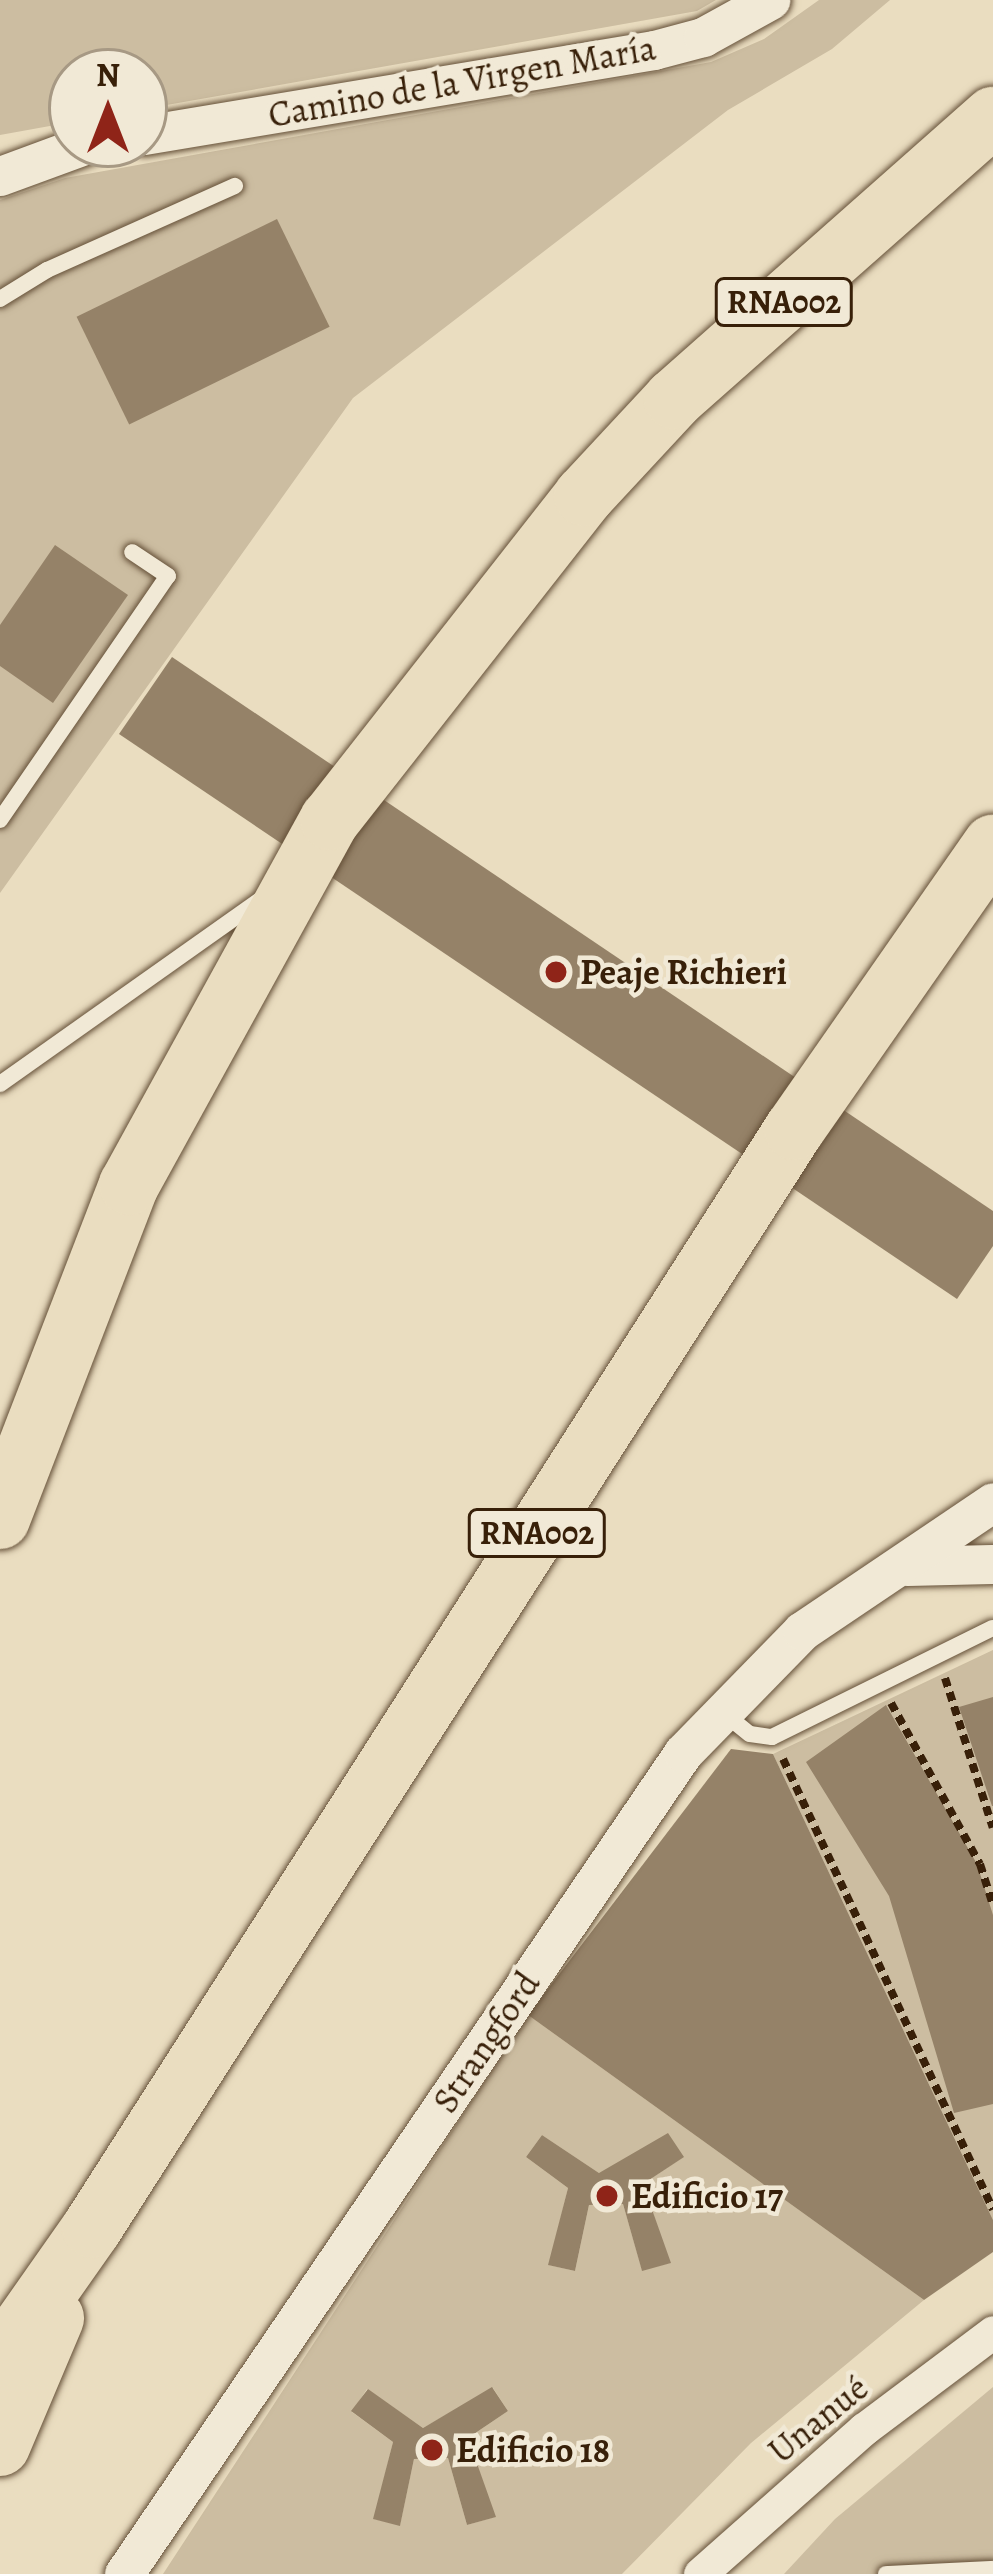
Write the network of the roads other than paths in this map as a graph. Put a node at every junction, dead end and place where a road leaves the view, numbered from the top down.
1 (770, 0) edge
2 (993, 117) edge
3 (168, 130) edge
4 (48, 150) edge
5 (48, 156) edge
6 (0, 159) edge
7 (0, 176) edge
8 (235, 186) dead end
9 (0, 299) edge
10 (132, 552) dead end
11 (0, 820) edge
12 (993, 845) edge
13 (296, 874) junction
14 (0, 1084) edge
15 (993, 1502) edge
16 (0, 1519) edge
17 (993, 1564) edge
18 (906, 1566) junction
19 (993, 1628) edge
20 (719, 1710) junction
21 (92, 2228) junction
22 (993, 2332) edge
23 (0, 2359) edge
24 (0, 2446) edge
25 (993, 2569) edge
26 (708, 2573) edge
27 (124, 2574) edge
28 (886, 2574) edge

1 - 3 street, Camino de la Virgen María
2 - 13 highway, RNA002
4 - 6 street
5 - 7 street
8 - 9 lane
10 - 11 lane
12 - 21 highway, RNA002
13 - 14 lane
13 - 16 highway, RNA002
15 - 18 street, Strangford
17 - 18 street
18 - 20 street, Strangford
19 - 20 lane
20 - 27 street, Strangford
21 - 23 highway, RNA002
21 - 24 highway
22 - 26 street, Unanué
25 - 28 lane

